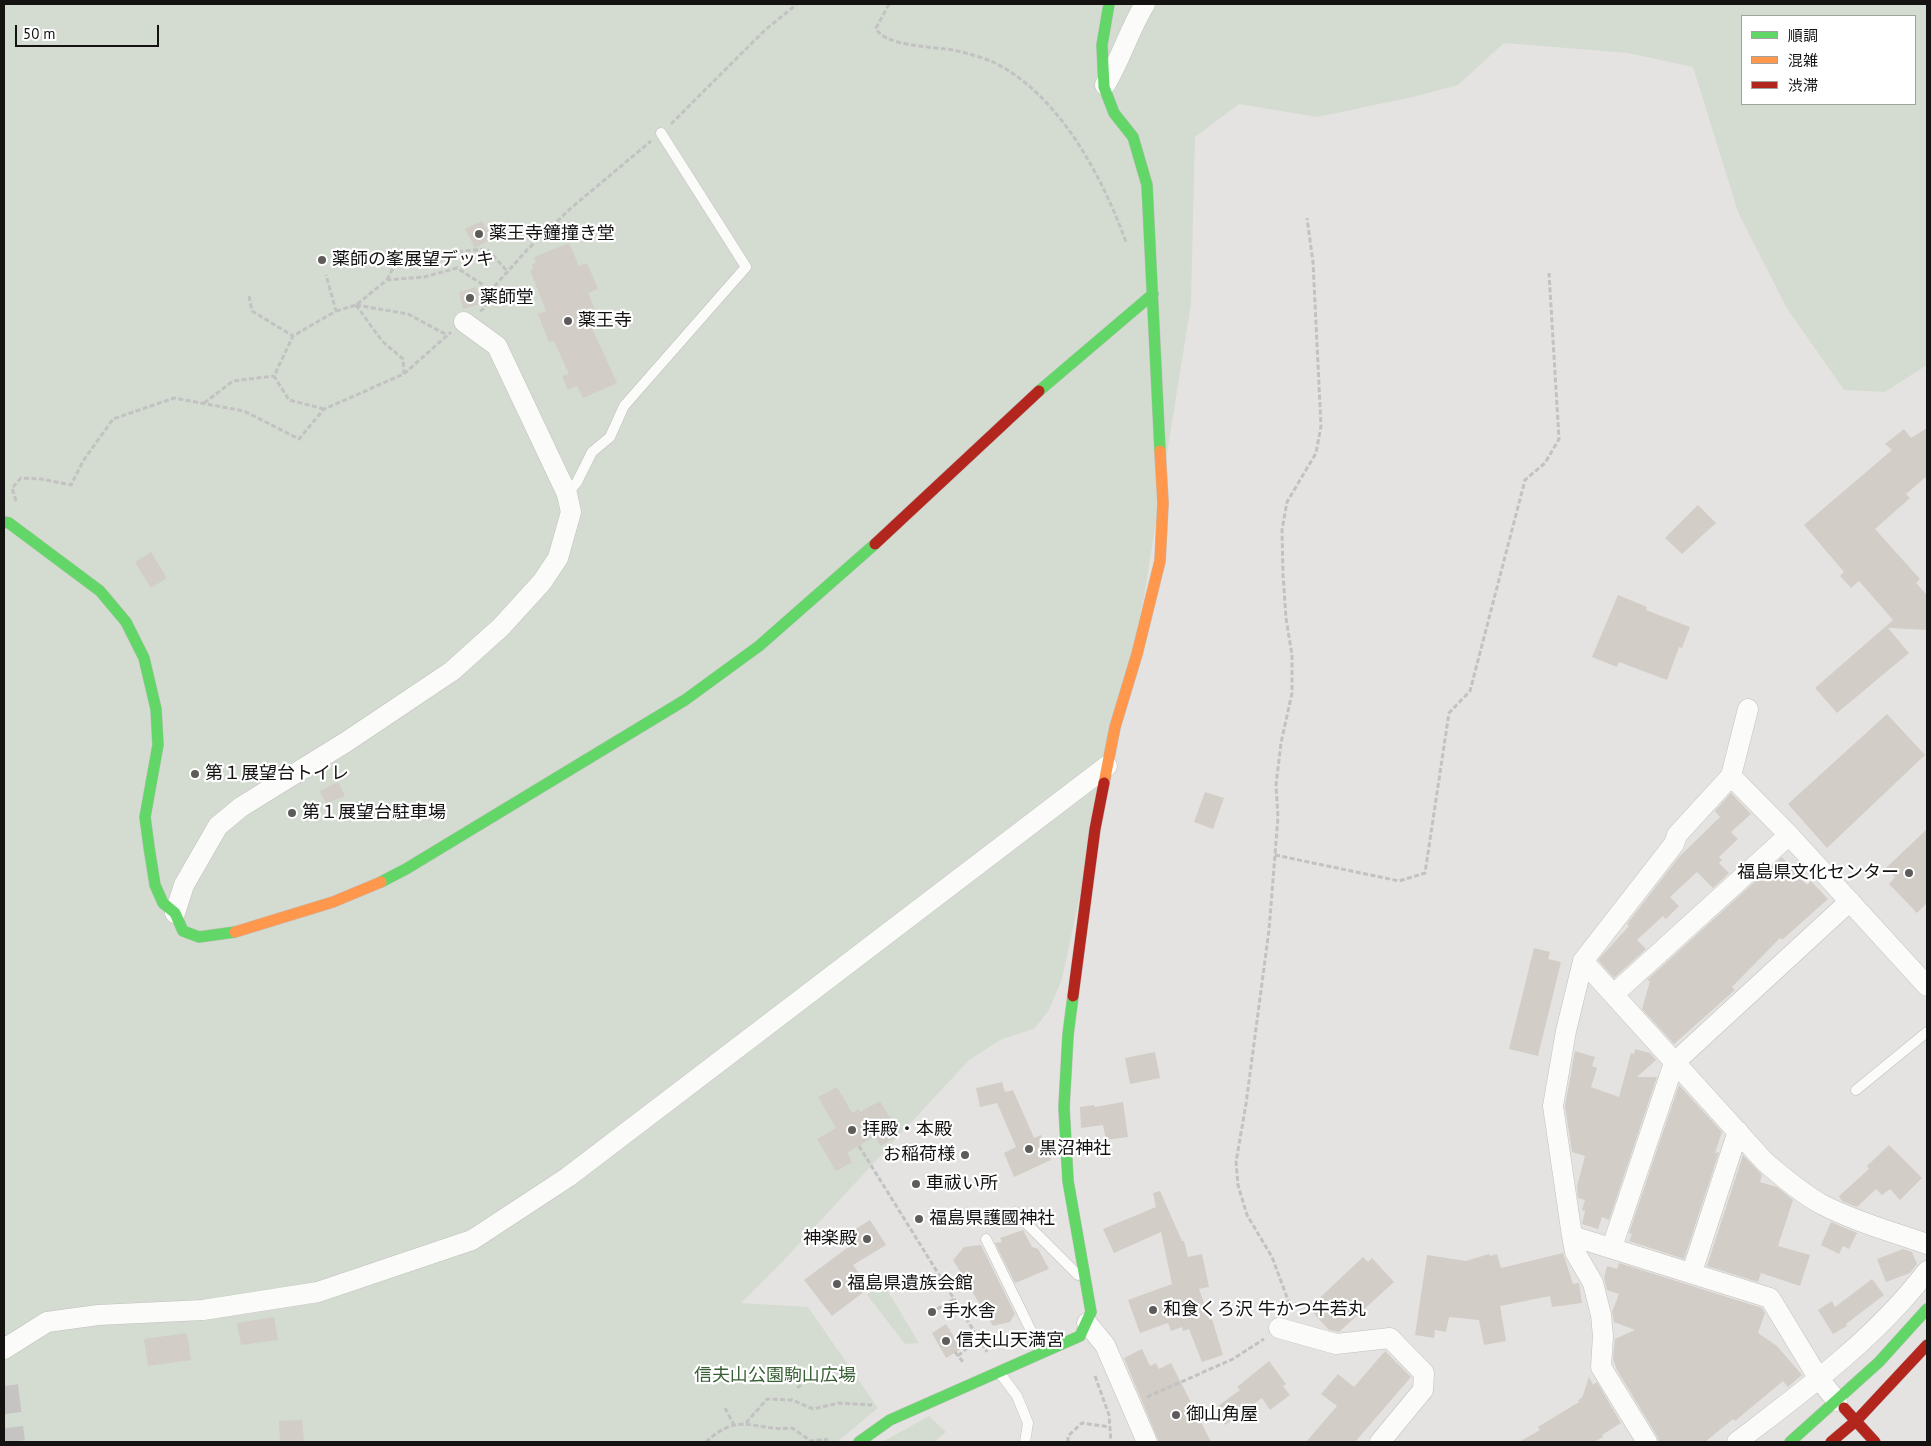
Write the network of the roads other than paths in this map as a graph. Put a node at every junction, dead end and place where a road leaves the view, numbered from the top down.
1 (1108, 4) edge
2 (1145, 4) edge
3 (1105, 85) junction
4 (661, 133) road end
5 (1153, 294) junction
6 (464, 322) road end
7 (567, 494) junction
8 (6, 523) edge
9 (1748, 709) dead end
10 (1107, 766) junction
11 (1731, 776) junction
12 (1789, 835) junction
13 (1850, 901) junction
14 (176, 913) junction
15 (1584, 962) junction
16 (1927, 986) edge
17 (1614, 994) junction
18 (1927, 1032) edge
19 (1674, 1062) junction
20 (1856, 1090) dead end
21 (1738, 1131) junction
22 (1014, 1212) dead end
23 (1572, 1236) junction
24 (986, 1240) dead end
25 (1927, 1244) edge
26 (1612, 1247) junction
27 (1927, 1271) edge
28 (1692, 1272) junction
29 (1085, 1281) junction
30 (1927, 1309) edge
31 (1087, 1323) junction
32 (1279, 1328) road end
33 (1927, 1345) edge
34 (4, 1349) edge
35 (1042, 1352) junction
36 (999, 1372) junction
37 (1819, 1379) junction
38 (1837, 1401) junction
39 (1857, 1420) junction
40 (859, 1442) edge
41 (1025, 1442) edge
42 (1147, 1442) edge
43 (1380, 1442) edge
44 (1647, 1442) edge
45 (1738, 1442) edge
46 (1790, 1442) edge
47 (1831, 1442) edge
48 (1875, 1442) edge

1 - 3 street
2 - 3 street
3 - 5 street
4 - 7 lane
5 - 10 street
5 - 14 street
6 - 7 street
7 - 14 street
8 - 14 street
9 - 11 street
10 - 29 street
10 - 34 street
11 - 12 street
11 - 15 street
12 - 13 street
12 - 17 street
13 - 16 street
13 - 19 street
15 - 17 street
15 - 23 street
17 - 19 street
18 - 20 lane
19 - 21 street
19 - 26 street
21 - 25 street
21 - 28 street
22 - 29 lane
23 - 26 street
23 - 44 street
24 - 35 lane
26 - 28 street
27 - 37 street
28 - 37 street
29 - 31 street
30 - 38 street
31 - 35 street
31 - 42 street
32 - 43 street
33 - 39 street
35 - 36 street
36 - 40 street
36 - 41 lane
37 - 38 street
37 - 45 street
38 - 39 street
38 - 46 street
39 - 47 street
39 - 48 street

